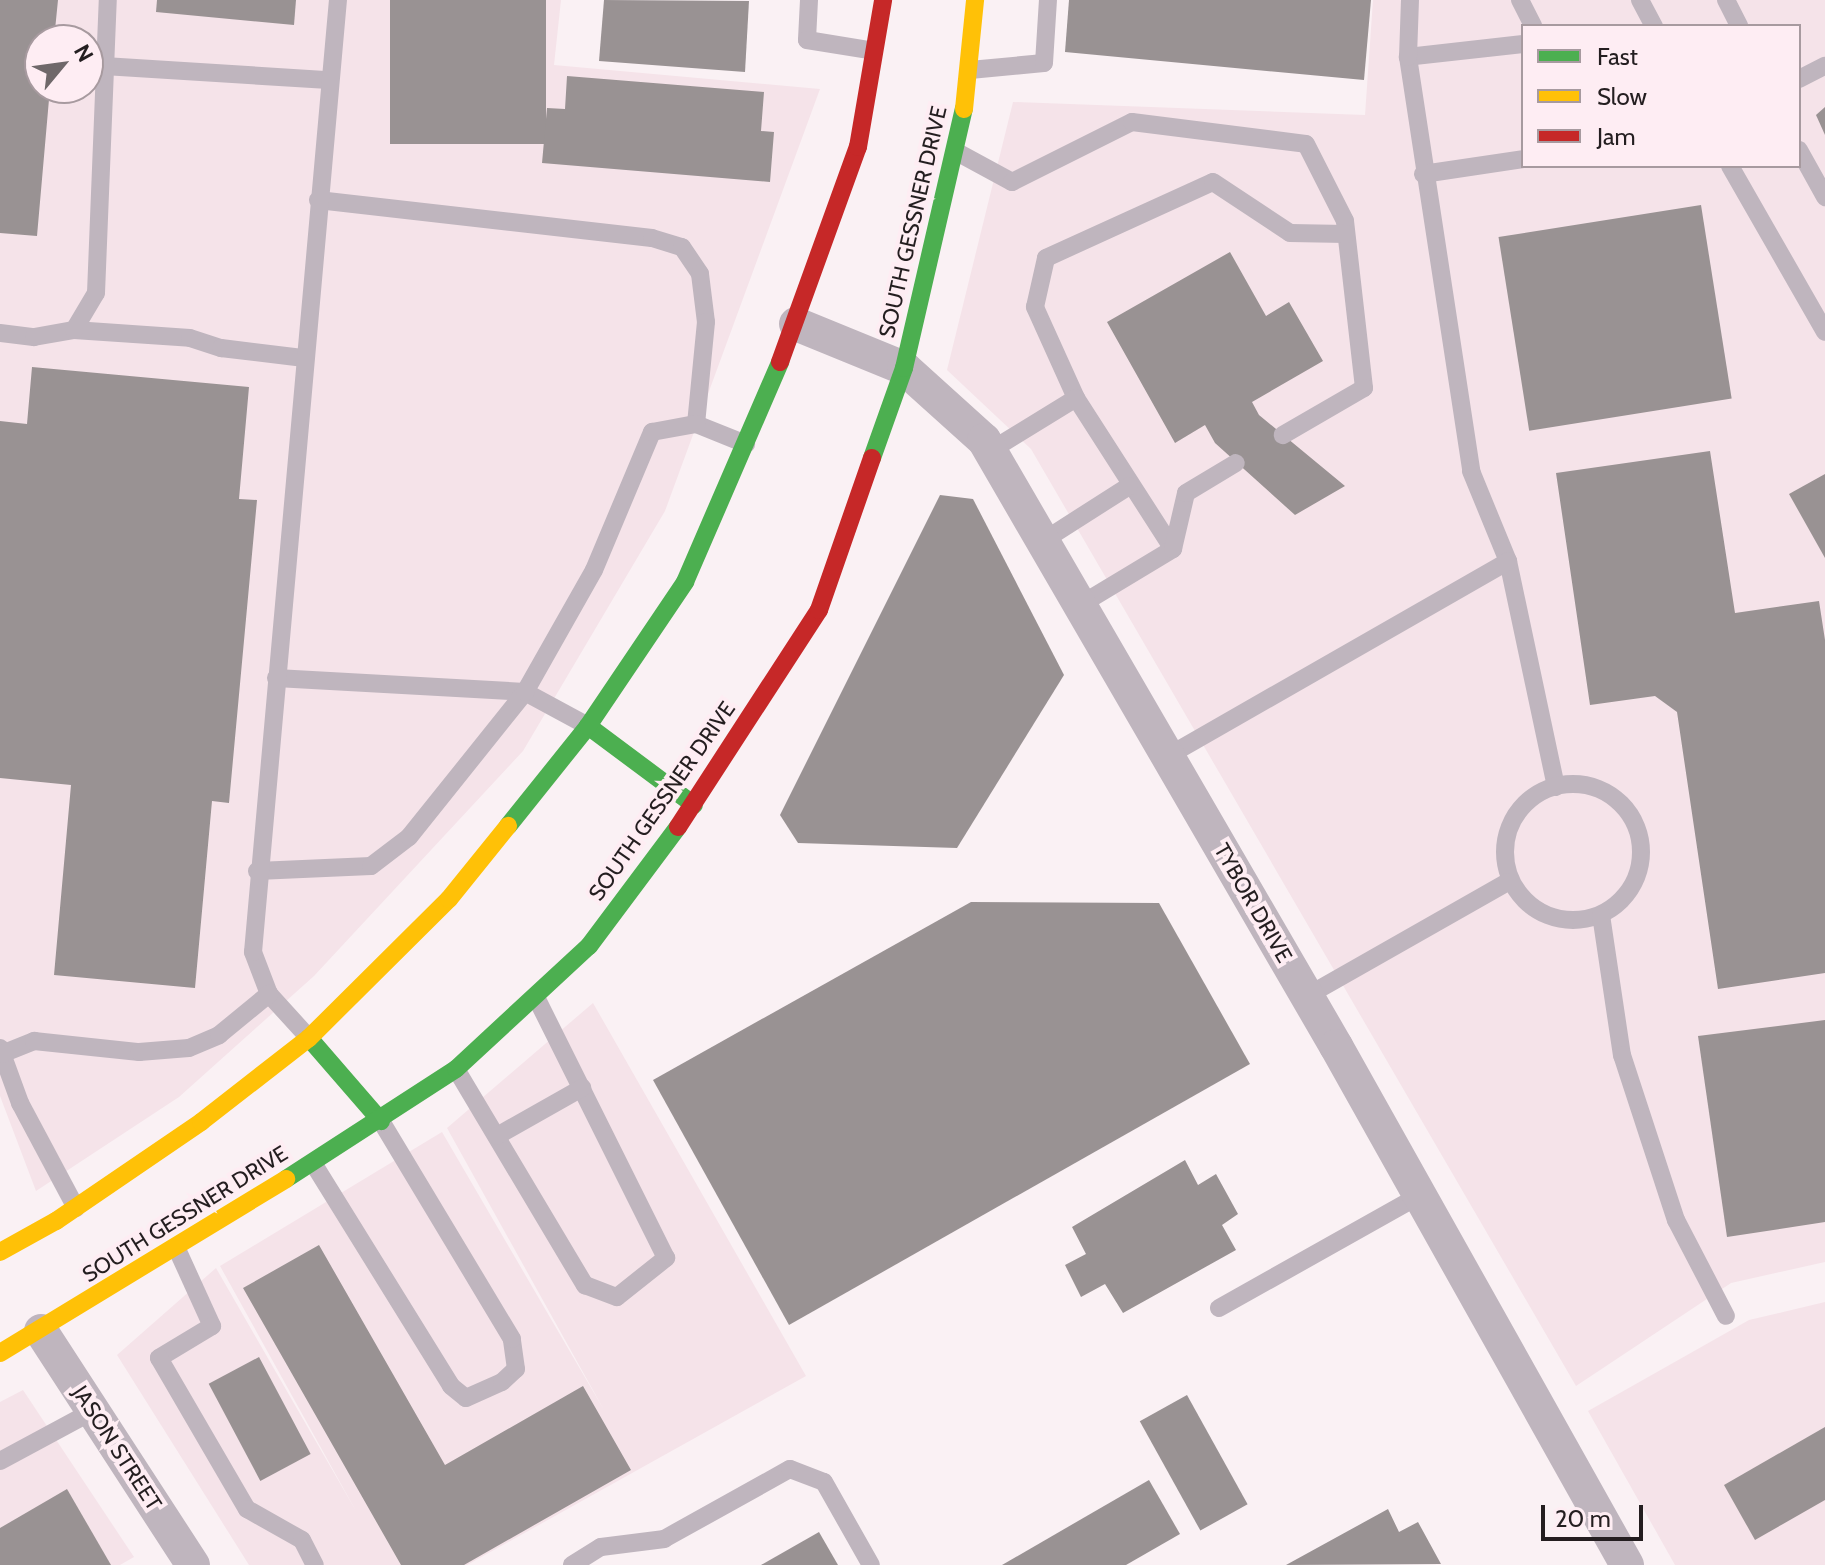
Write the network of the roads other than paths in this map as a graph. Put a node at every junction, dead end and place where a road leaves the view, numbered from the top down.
1 (108, 0) edge
2 (338, 0) edge
3 (809, 0) edge
4 (883, 0) edge
5 (975, 0) edge
6 (1048, 0) edge
7 (1410, 0) edge
8 (1520, 0) edge
9 (1640, 0) edge
10 (1726, 0) edge
11 (1532, 24) edge
12 (1653, 24) edge
13 (1738, 24) edge
14 (1521, 44) edge
15 (874, 51) junction
16 (1408, 57) junction
17 (104, 66) joint
18 (1825, 66) edge
19 (969, 70) junction
20 (1801, 78) edge
21 (329, 80) junction
22 (103, 104) edge
23 (955, 151) junction
24 (1801, 154) edge
25 (1521, 159) edge
26 (1731, 168) edge
27 (1423, 174) junction
28 (1825, 197) edge
29 (318, 200) junction
30 (1346, 234) junction
31 (796, 324) junction
32 (74, 330) junction
33 (1825, 332) edge
34 (0, 333) edge
35 (304, 358) junction
36 (904, 368) junction
37 (1076, 398) junction
38 (696, 424) junction
39 (1283, 435) dead end
40 (746, 444) junction
41 (990, 451) junction
42 (1236, 463) dead end
43 (1129, 486) junction
44 (1043, 541) junction
45 (1173, 549) junction
46 (1508, 561) junction
47 (1080, 605) junction
48 (276, 678) junction
49 (525, 692) junction
50 (588, 726) junction
51 (1168, 756) junction
52 (1556, 787) junction
53 (694, 805) junction
54 (257, 871) junction
55 (1508, 882) junction
56 (1601, 915) junction
57 (269, 994) junction
58 (1307, 996) junction
59 (537, 999) junction
60 (309, 1038) junction
61 (1, 1051) edge
62 (456, 1069) junction
63 (582, 1088) junction
64 (381, 1121) junction
65 (497, 1136) junction
66 (313, 1163) junction
67 (1420, 1195) junction
68 (76, 1208) junction
69 (176, 1247) junction
70 (0, 1252) edge
71 (1219, 1308) dead end
72 (1726, 1316) dead end
73 (41, 1331) junction
74 (0, 1353) edge
75 (93, 1411) junction
76 (0, 1461) edge
77 (193, 1565) edge
78 (315, 1565) edge
79 (572, 1565) edge
80 (871, 1565) edge
81 (1627, 1565) edge

1 - 17 lane
2 - 21 lane
3 - 15 lane
4 - 15 main road
5 - 19 main road, SOUTH GESSNER DRIVE
6 - 19 lane
7 - 16 lane
8 - 11 lane
9 - 12 lane
10 - 13 lane
14 - 16 lane
15 - 31 main road
16 - 27 lane
17 - 21 lane
18 - 20 lane
19 - 23 main road, SOUTH GESSNER DRIVE
21 - 29 lane
22 - 32 lane
23 - 30 lane
23 - 36 main road, SOUTH GESSNER DRIVE
24 - 28 lane
25 - 27 lane
26 - 33 lane
27 - 46 lane
29 - 35 lane
29 - 38 lane
30 - 37 lane
30 - 39 lane
31 - 36 street, TYBOR DRIVE
31 - 40 main road
32 - 34 lane
32 - 35 lane
35 - 48 lane
36 - 41 street, TYBOR DRIVE
36 - 53 main road, SOUTH GESSNER DRIVE
37 - 41 lane
37 - 43 lane
38 - 40 lane
38 - 49 lane
40 - 50 main road
41 - 44 street, TYBOR DRIVE
42 - 45 lane
43 - 44 lane
43 - 45 lane
44 - 47 street, TYBOR DRIVE
45 - 47 lane
46 - 51 lane
46 - 52 lane
47 - 51 street, TYBOR DRIVE
48 - 49 lane
48 - 54 lane
49 - 50 lane
49 - 54 lane
50 - 53 main road
50 - 60 main road
51 - 58 street, TYBOR DRIVE
52 - 55 lane
52 - 56 lane
53 - 59 main road, SOUTH GESSNER DRIVE
54 - 57 lane
55 - 56 lane
55 - 58 lane
56 - 72 lane
57 - 60 lane
57 - 61 lane
58 - 67 street, TYBOR DRIVE
59 - 62 main road, SOUTH GESSNER DRIVE
59 - 63 lane
60 - 64 main road
60 - 68 main road
61 - 68 lane
62 - 64 main road, SOUTH GESSNER DRIVE
62 - 65 lane
63 - 65 lane
63 - 65 lane
64 - 66 main road, SOUTH GESSNER DRIVE
64 - 66 lane
66 - 69 main road, SOUTH GESSNER DRIVE
67 - 71 lane
67 - 81 street, TYBOR DRIVE
68 - 70 main road
69 - 73 main road, SOUTH GESSNER DRIVE
69 - 78 lane
73 - 74 main road, SOUTH GESSNER DRIVE
73 - 75 street, JASON STREET
75 - 76 lane
75 - 77 street, JASON STREET
79 - 80 lane

